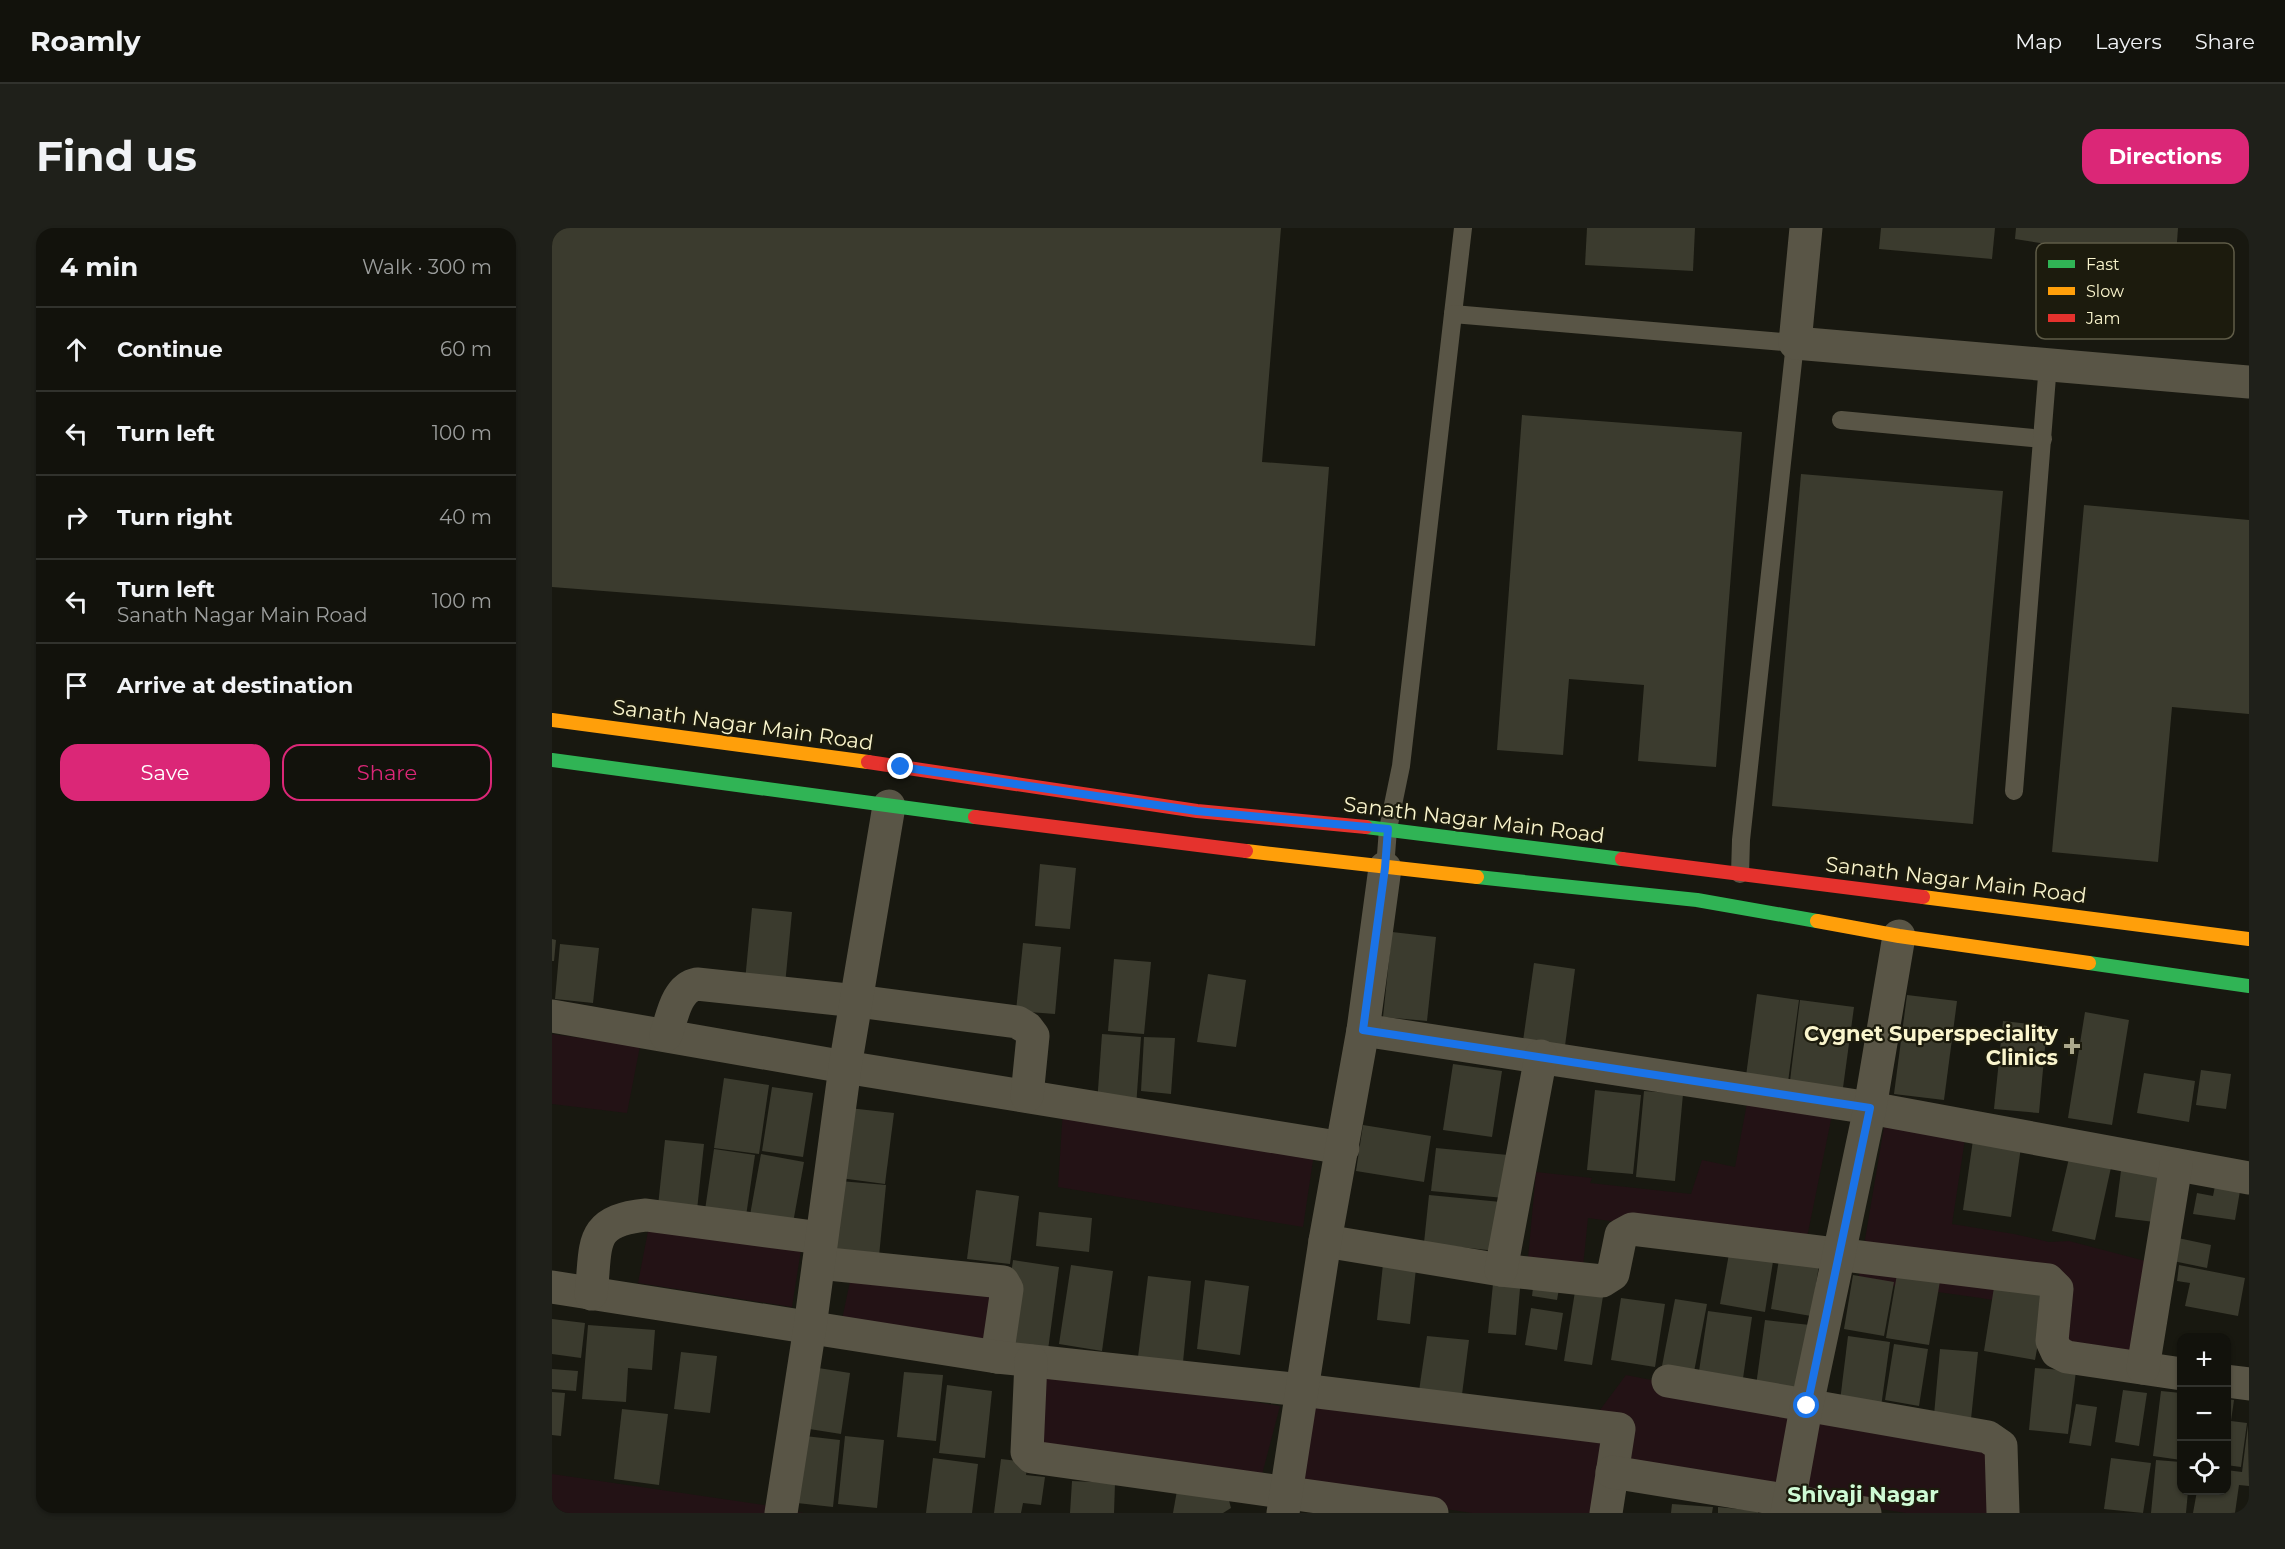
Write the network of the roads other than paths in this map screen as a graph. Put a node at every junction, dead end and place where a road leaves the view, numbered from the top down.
1 (1463, 228) edge
2 (1806, 228) edge
3 (1453, 314) junction
4 (1795, 342) junction
5 (2048, 364) junction
6 (2249, 382) edge
7 (1841, 420) dead end
8 (2043, 439) junction
9 (552, 720) edge
10 (552, 760) edge
11 (2014, 791) dead end
12 (889, 806) junction
13 (1388, 829) junction
14 (1385, 868) junction
15 (1740, 874) junction
16 (1899, 936) junction
17 (2249, 939) edge
18 (2249, 986) edge
19 (857, 1001) junction
20 (552, 1016) edge
21 (1363, 1030) junction
22 (666, 1035) junction
23 (1541, 1056) junction
24 (845, 1067) junction
25 (1028, 1096) junction
26 (1870, 1108) junction
27 (1343, 1148) junction
28 (2176, 1165) junction
29 (2249, 1178) edge
30 (1326, 1241) junction
31 (820, 1250) junction
32 (1838, 1255) junction
33 (1501, 1270) junction
34 (552, 1287) edge
35 (591, 1294) junction
36 (810, 1328) junction
37 (997, 1357) junction
38 (1031, 1361) junction
39 (2143, 1368) junction
40 (2177, 1373) edge
41 (1668, 1381) dead end
42 (2231, 1382) edge
43 (2249, 1384) edge
44 (1302, 1390) junction
45 (1807, 1406) junction
46 (1612, 1472) junction
47 (1285, 1503) edge
48 (1788, 1507) edge
49 (781, 1513) edge
50 (1432, 1513) edge
51 (1606, 1513) edge
52 (1865, 1513) edge
53 (2003, 1513) edge

1 - 3 lane
2 - 4 street
3 - 4 lane
3 - 13 lane
4 - 5 street
4 - 15 lane
5 - 6 street
5 - 8 lane
7 - 8 lane
8 - 11 lane
9 - 13 street, Sanath Nagar Main Road
10 - 12 street
12 - 14 street
12 - 19 street
13 - 14 lane
13 - 15 street, Sanath Nagar Main Road
14 - 16 street
14 - 21 street
15 - 17 street, Sanath Nagar Main Road
16 - 18 street
16 - 26 street
19 - 22 street
19 - 24 street
19 - 25 street
20 - 22 street
21 - 23 street
21 - 27 street
22 - 24 street
23 - 26 street
23 - 33 street
24 - 25 street
24 - 31 street
25 - 27 street
26 - 28 street
26 - 32 street
27 - 30 street
28 - 29 street
28 - 39 street
30 - 33 street
30 - 44 street
31 - 35 street
31 - 36 street
31 - 37 street
32 - 33 street
32 - 39 street
32 - 45 street
34 - 35 street
35 - 36 street
36 - 37 street
36 - 49 street
37 - 38 street
38 - 44 street
38 - 47 street
39 - 40 street
41 - 45 street
42 - 43 street
44 - 46 street
44 - 47 street
45 - 48 street
45 - 53 street
46 - 48 street
46 - 51 street
47 - 50 street
48 - 52 street

